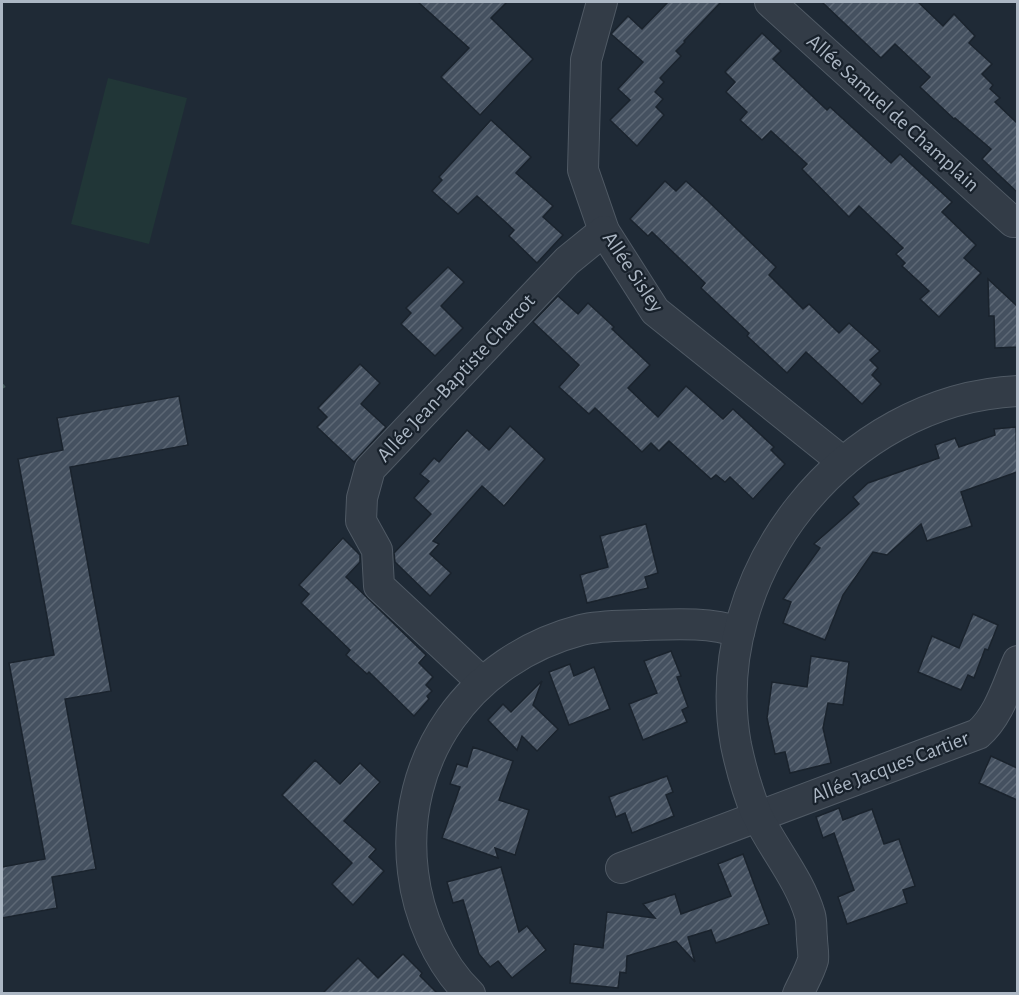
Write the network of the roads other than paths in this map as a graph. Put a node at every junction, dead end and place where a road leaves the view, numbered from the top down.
1 (602, 2) edge
2 (770, 2) edge
3 (1017, 222) edge
4 (604, 231) junction
5 (1017, 391) edge
6 (843, 462) junction
7 (739, 632) junction
8 (1017, 661) edge
9 (482, 681) junction
10 (758, 816) junction
11 (621, 868) dead end
12 (470, 993) edge
13 (798, 993) edge

1 - 4 street, Allée Sisley
2 - 3 street, Allée Samuel de Champlain
4 - 6 street, Allée Sisley
4 - 9 street, Allée Jean-Baptiste Charcot
5 - 6 street
6 - 7 street
7 - 9 street
7 - 10 street
8 - 10 street, Allée Jacques Cartier
9 - 12 street
10 - 11 street, Allée Jacques Cartier
10 - 13 street

